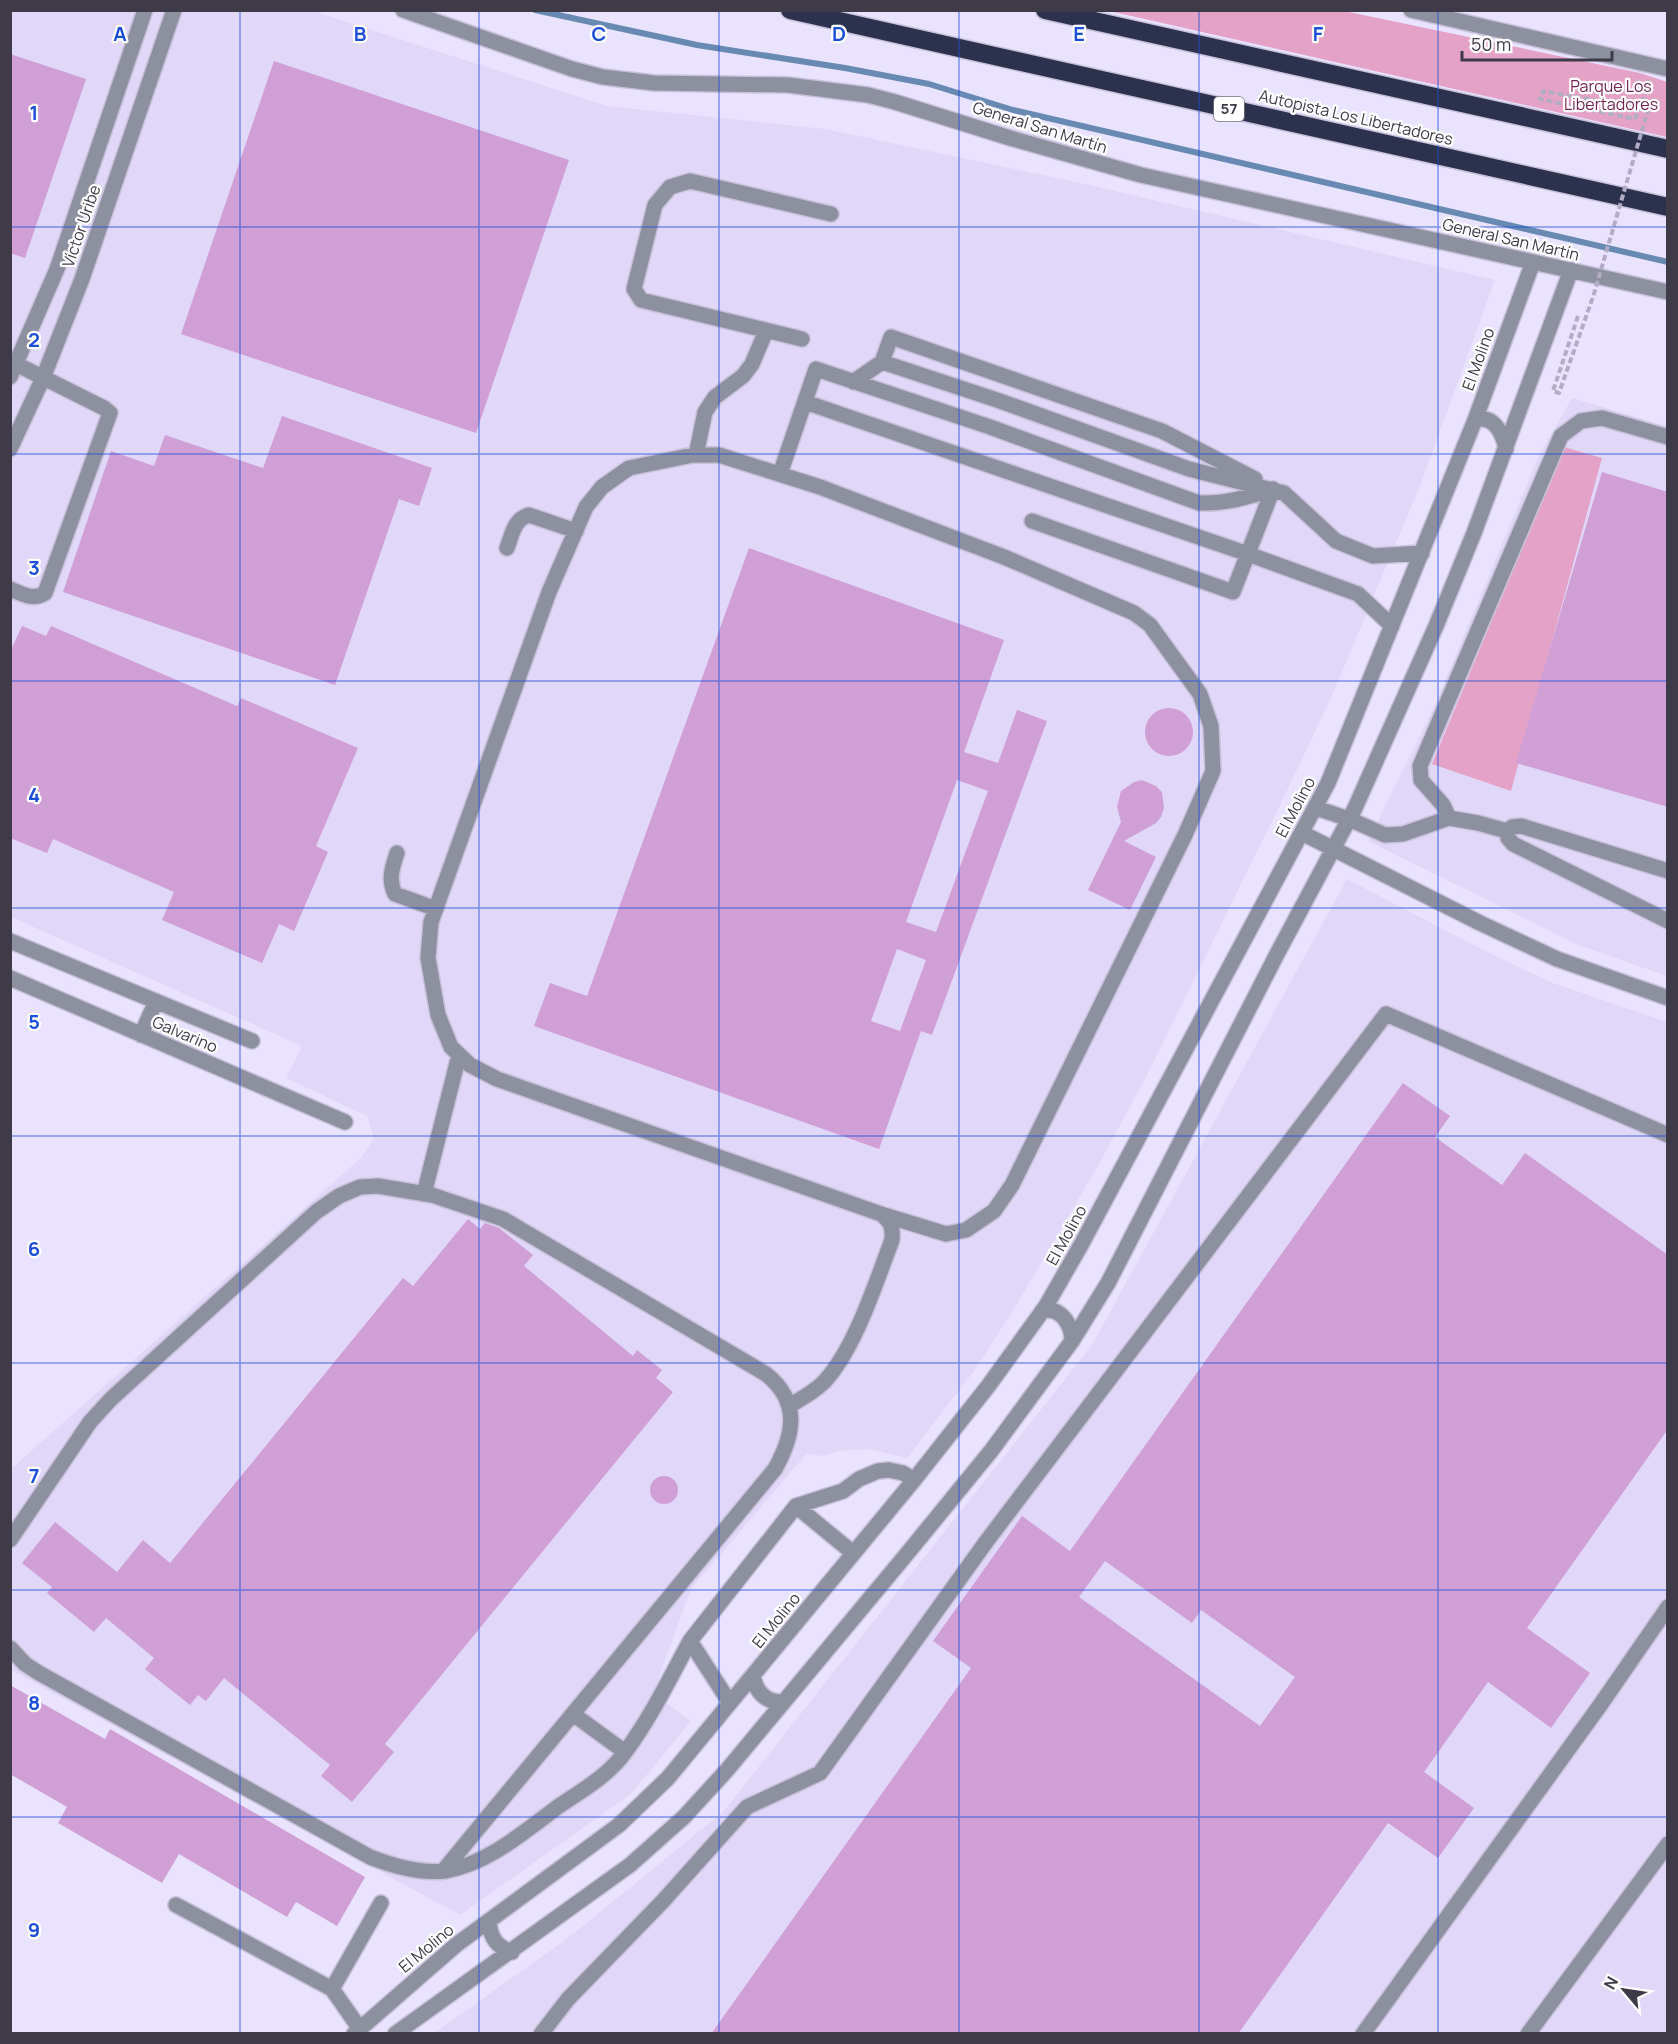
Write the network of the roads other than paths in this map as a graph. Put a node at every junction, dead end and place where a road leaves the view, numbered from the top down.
1 (145, 10) edge
2 (174, 10) edge
3 (403, 10) edge
4 (790, 10) edge
5 (1045, 10) edge
6 (1411, 10) edge
7 (1668, 69) edge
8 (1668, 149) edge
9 (1668, 207) edge
10 (831, 213) dead end
11 (1533, 262) junction
12 (1571, 270) junction
13 (1668, 292) edge
14 (766, 331) junction
15 (802, 339) dead end
16 (882, 362) junction
17 (13, 370) edge
18 (43, 378) junction
19 (853, 382) junction
20 (805, 402) junction
21 (1475, 420) junction
22 (1668, 437) edge
23 (10, 449) edge
24 (1506, 449) junction
25 (696, 455) junction
26 (780, 474) junction
27 (1273, 489) junction
28 (1032, 521) dead end
29 (576, 531) junction
30 (507, 548) dead end
31 (1422, 552) junction
32 (1248, 554) junction
33 (10, 589) edge
34 (1392, 627) junction
35 (1316, 808) junction
36 (1449, 818) junction
37 (1349, 819) junction
38 (1507, 831) junction
39 (1302, 833) junction
40 (1333, 849) junction
41 (397, 854) dead end
42 (1668, 871) edge
43 (436, 909) junction
44 (1668, 921) edge
45 (10, 941) edge
46 (10, 978) edge
47 (1668, 998) edge
48 (156, 1001) junction
49 (141, 1035) junction
50 (252, 1041) dead end
51 (459, 1055) junction
52 (345, 1122) dead end
53 (1665, 1130) edge
54 (424, 1194) junction
55 (881, 1214) junction
56 (1042, 1311) junction
57 (1072, 1341) junction
58 (789, 1406) junction
59 (914, 1480) junction
60 (796, 1506) junction
61 (10, 1540) edge
62 (853, 1553) junction
63 (1668, 1607) edge
64 (690, 1641) junction
65 (10, 1648) edge
66 (753, 1676) junction
67 (782, 1702) junction
68 (730, 1703) junction
69 (573, 1714) junction
70 (625, 1752) junction
71 (1668, 1844) edge
72 (443, 1871) junction
73 (381, 1903) dead end
74 (176, 1905) dead end
75 (489, 1921) junction
76 (512, 1952) junction
77 (332, 1989) junction
78 (357, 2031) edge
79 (395, 2034) edge
80 (541, 2034) edge
81 (1363, 2034) edge
82 (1528, 2034) edge

1 - 17 street, Víctor Uribe
2 - 18 street, Víctor Uribe
3 - 11 street, General San Martín
4 - 9 highway, Autopista Los Libertadores / 57
5 - 8 highway
6 - 7 street
10 - 14 street
11 - 12 street, General San Martín
11 - 21 street, El Molino
12 - 13 street, General San Martín
12 - 24 street
14 - 15 street
14 - 25 street
16 - 19 street
16 - 27 street
16 - 27 street
17 - 18 street
18 - 23 street, Víctor Uribe
18 - 33 street
19 - 20 street
19 - 27 street
20 - 26 street
20 - 32 street
21 - 24 street
21 - 31 street, El Molino
22 - 36 street
24 - 37 street
25 - 26 street
25 - 29 street
26 - 55 street
27 - 31 street
27 - 32 street
28 - 32 street
29 - 30 street
29 - 43 street
31 - 34 street, El Molino
32 - 34 street
34 - 35 street, El Molino
35 - 37 street
35 - 39 street, El Molino
36 - 37 street
36 - 38 street
37 - 40 street
38 - 42 street
38 - 44 street
39 - 40 street
39 - 56 street, El Molino
40 - 47 street
40 - 57 street
41 - 43 street
43 - 51 street
45 - 48 street, Galvarino
46 - 49 street, Galvarino
48 - 49 street
48 - 50 street, Galvarino
49 - 52 street, Galvarino
51 - 54 street
51 - 55 street
53 - 80 street
54 - 58 street
54 - 61 street
55 - 58 street
56 - 57 street
56 - 59 street, El Molino
57 - 67 street
58 - 69 street
59 - 60 street
59 - 62 street, El Molino
60 - 62 street
60 - 64 street
62 - 66 street, El Molino
63 - 81 street
64 - 68 street
64 - 70 street
65 - 72 street
66 - 67 street
66 - 68 street, El Molino
67 - 76 street
68 - 75 street, El Molino
69 - 70 street
69 - 72 street
70 - 72 street
71 - 82 street
73 - 77 street
74 - 77 street
75 - 76 street
75 - 78 street, El Molino
76 - 79 street
77 - 78 street

